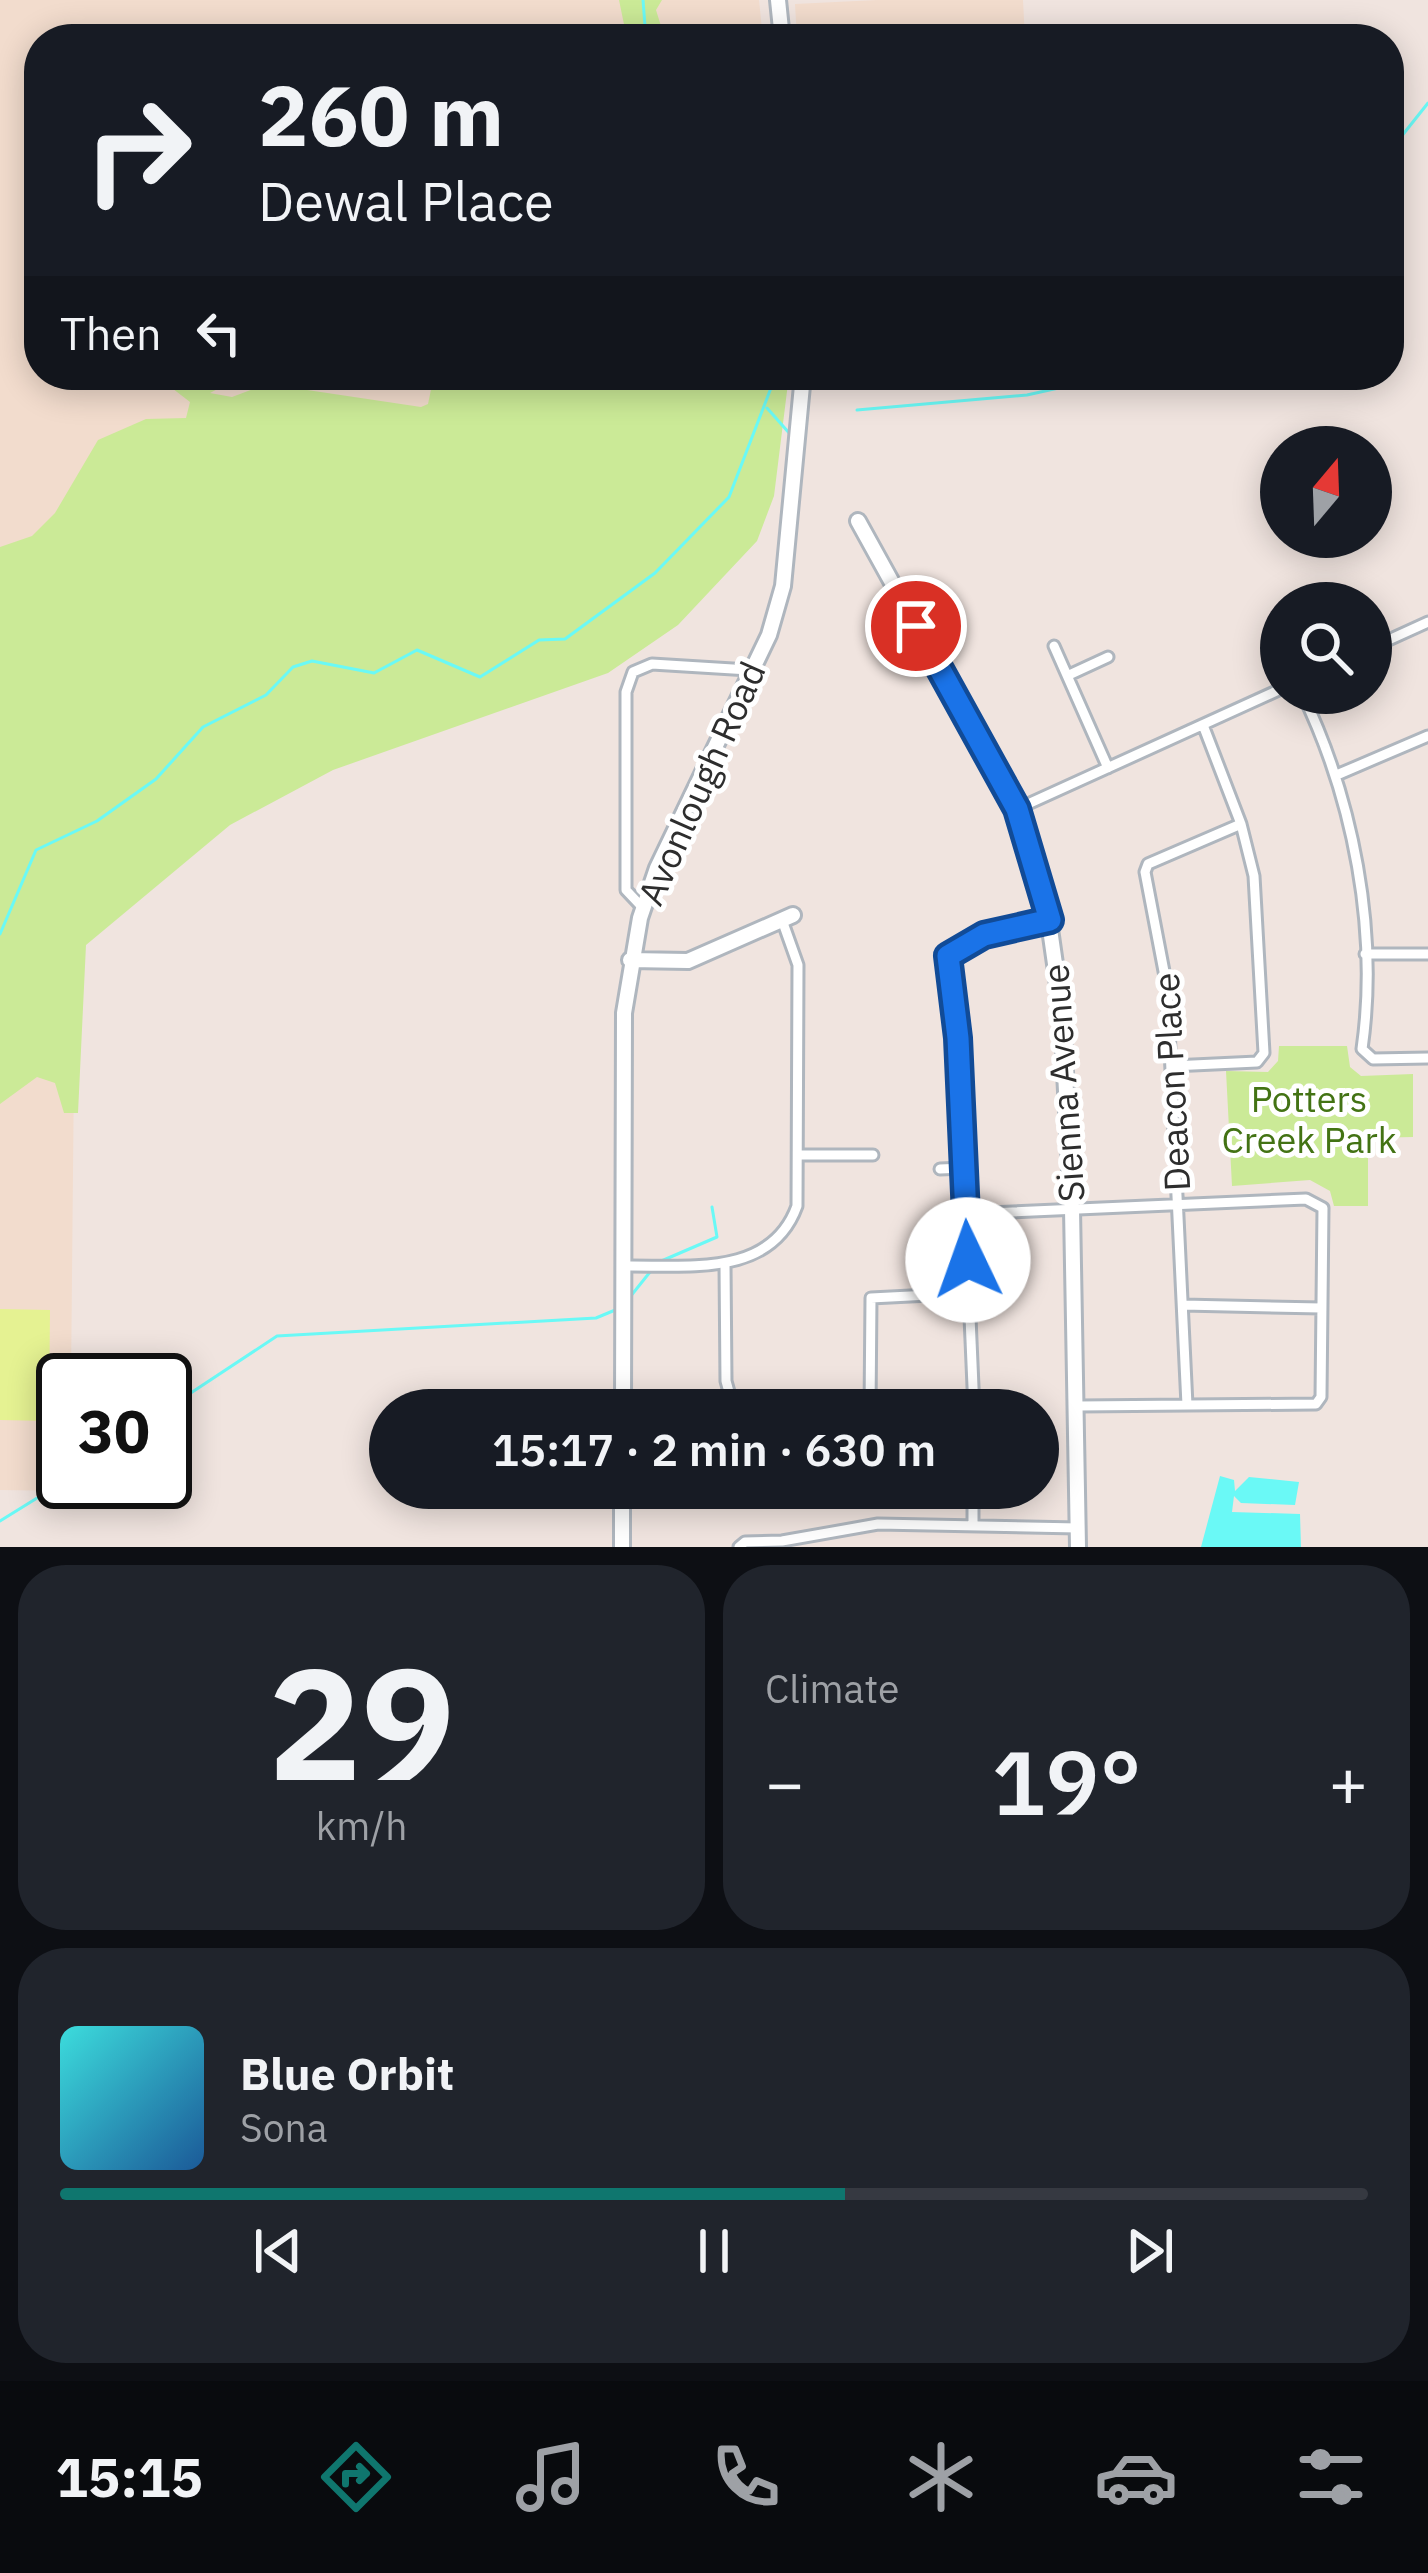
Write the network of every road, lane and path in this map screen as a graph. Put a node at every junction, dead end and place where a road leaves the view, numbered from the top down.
1 (802, 390) edge
2 (858, 521) dead end
3 (1428, 622) edge
4 (1392, 638) edge
5 (1054, 646) dead end
6 (1108, 657) dead end
7 (749, 670) junction
8 (1069, 674) junction
9 (1260, 699) edge
10 (1312, 714) edge
11 (1203, 725) junction
12 (1428, 736) edge
13 (1108, 768) junction
14 (1339, 774) junction
15 (1017, 809) junction
16 (1241, 824) junction
17 (643, 908) junction
18 (788, 918) joint
19 (1050, 920) junction
20 (1365, 954) junction
21 (1428, 954) edge
22 (631, 960) junction
23 (1428, 1058) edge
24 (1172, 1066) junction
25 (798, 1155) junction
26 (873, 1155) dead end
27 (964, 1168) junction
28 (940, 1169) dead end
29 (1179, 1203) junction
30 (1072, 1208) junction
31 (966, 1214) junction
32 (725, 1265) junction
33 (624, 1266) junction
34 (969, 1293) junction
35 (1183, 1305) junction
36 (1321, 1308) junction
37 (623, 1389) edge
38 (728, 1389) edge
39 (870, 1389) edge
40 (973, 1389) edge
41 (1186, 1405) junction
42 (1079, 1406) junction
43 (622, 1509) edge
44 (973, 1509) edge
45 (973, 1526) junction
46 (1078, 1528) junction
47 (622, 1547) edge
48 (739, 1547) edge
49 (1078, 1547) edge

1 - 7 street, Avonlough Road
2 - 15 street, Sienna Avenue
3 - 4 street
5 - 8 street
6 - 8 street
7 - 17 street, Avonlough Road
7 - 17 street
8 - 13 street
9 - 11 street
10 - 14 street
11 - 13 street
11 - 16 street
12 - 14 street
13 - 15 street
14 - 20 street
15 - 19 street, Sienna Avenue
16 - 24 street, Deacon Place
16 - 24 street
17 - 22 street, Avonlough Road
18 - 22 street
18 - 25 street
19 - 27 street
19 - 30 street, Sienna Avenue
20 - 21 street
20 - 23 street
22 - 33 street, Avonlough Road
24 - 29 street, Deacon Place
25 - 26 street
25 - 32 street
27 - 28 street
27 - 31 street
29 - 30 street
29 - 35 street, Deacon Place
29 - 36 street
30 - 31 street
30 - 42 street, Sienna Avenue
31 - 34 street
32 - 33 street
32 - 38 street
33 - 37 street, Avonlough Road
34 - 39 street
34 - 40 street
35 - 36 street
35 - 41 street, Deacon Place
36 - 41 street
41 - 42 street
42 - 46 street, Sienna Avenue
43 - 47 street
44 - 45 street
45 - 46 street
45 - 48 street
46 - 49 street, Sienna Avenue

